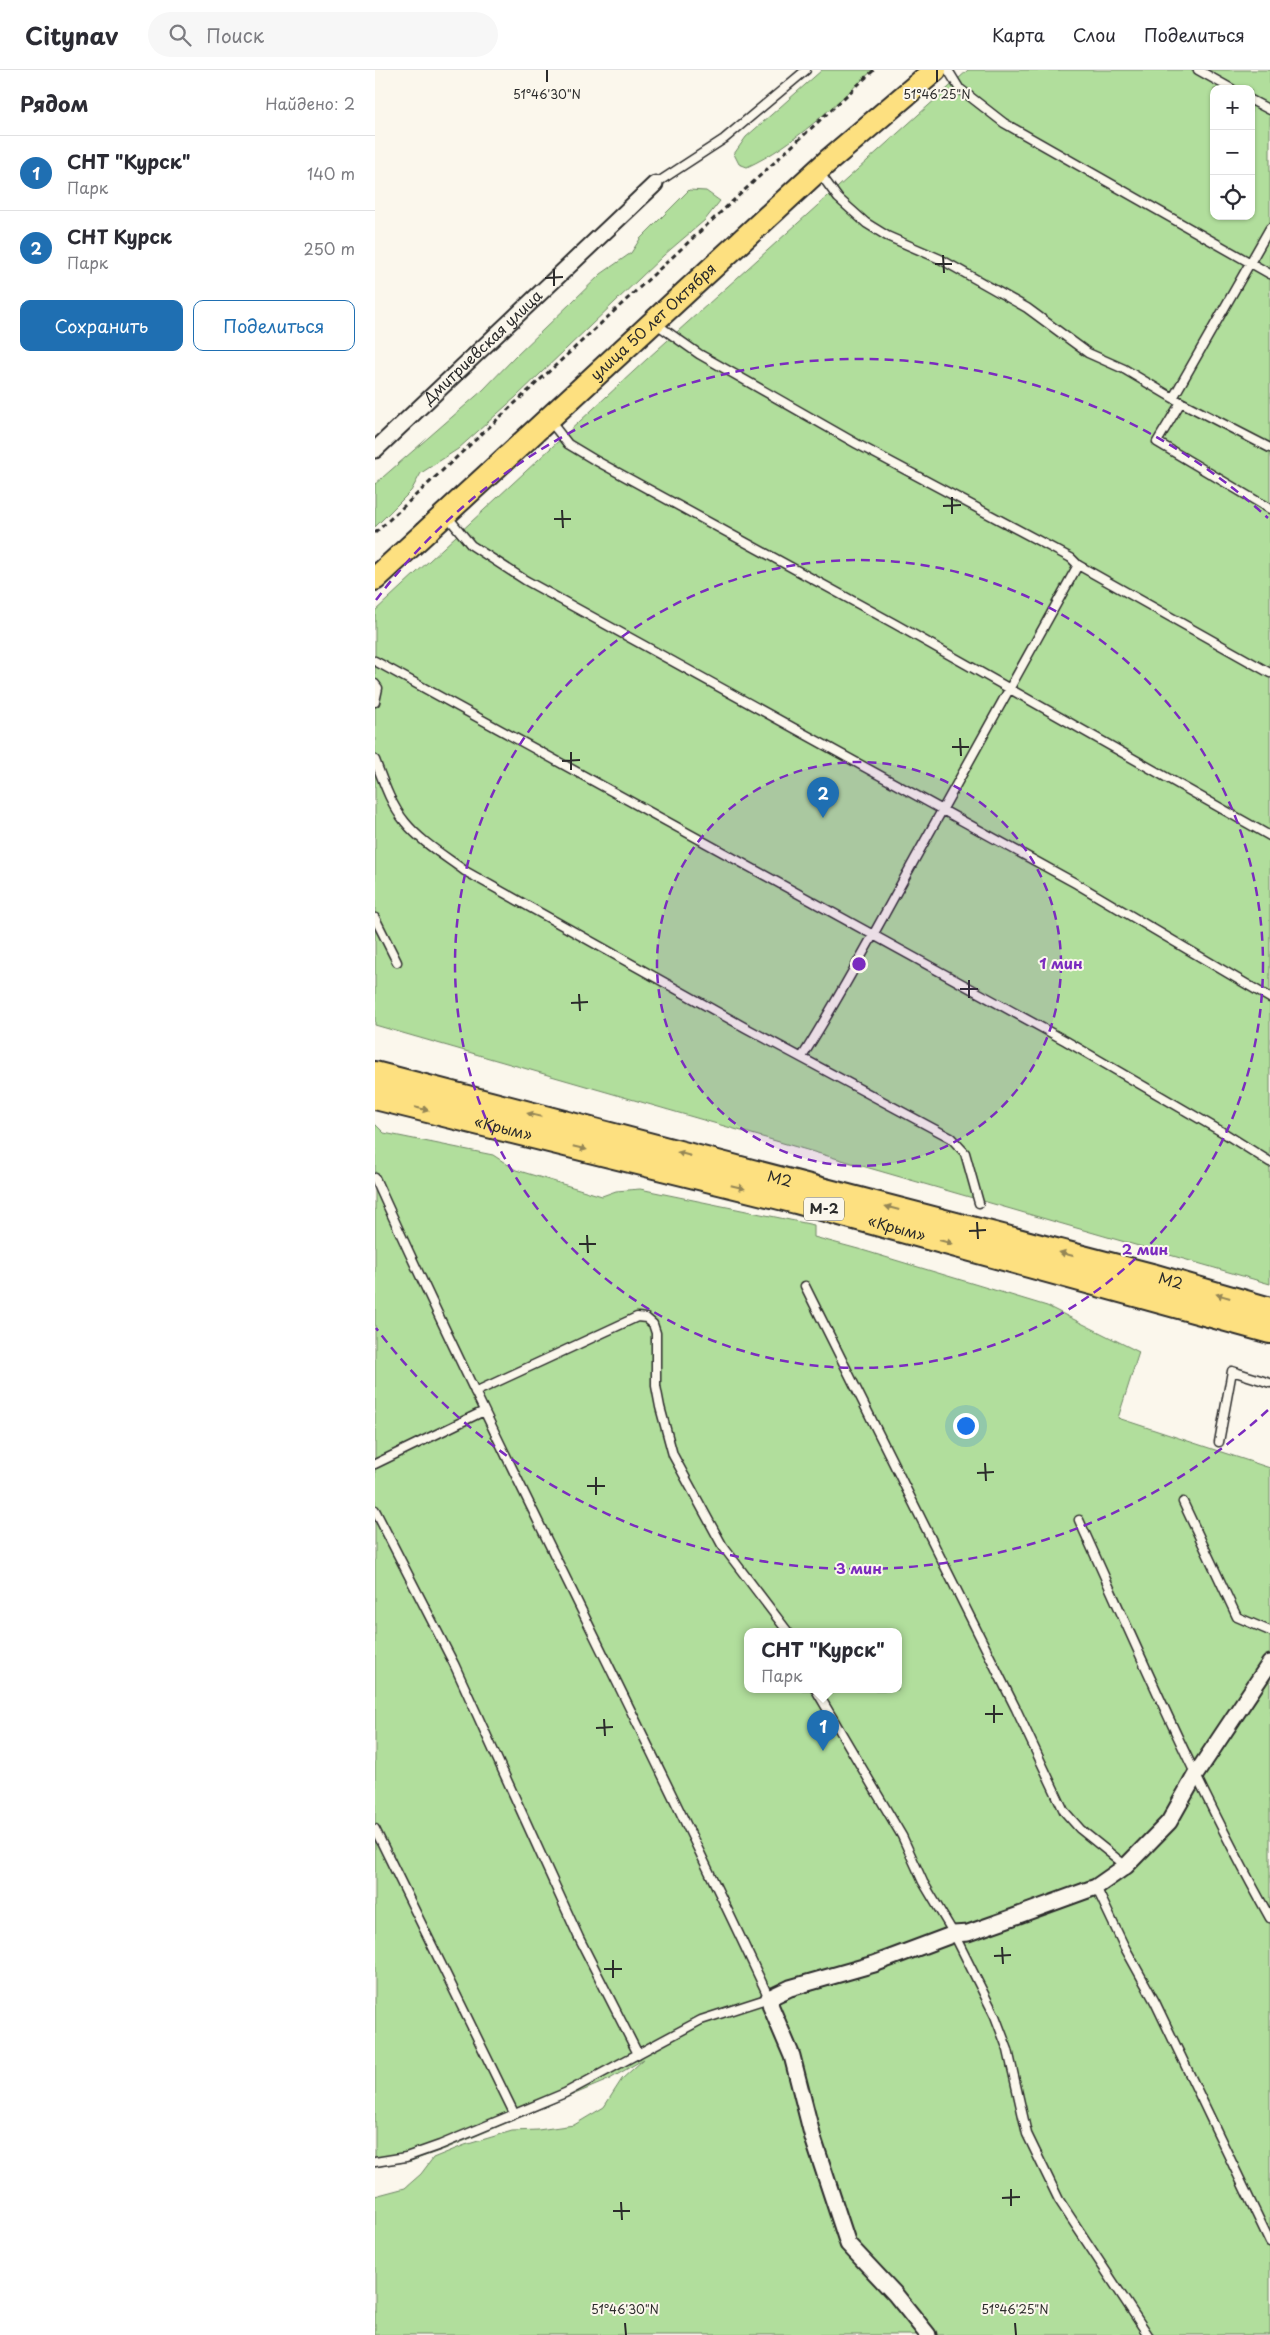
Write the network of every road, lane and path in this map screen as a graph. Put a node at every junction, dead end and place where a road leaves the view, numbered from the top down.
1 (806, 70) edge
2 (874, 70) edge
3 (935, 70) edge
4 (948, 70) edge
5 (1198, 70) edge
6 (1225, 85) edge
7 (1255, 102) edge
8 (1270, 110) edge
9 (818, 171) junction
10 (655, 184) joint
11 (1270, 228) edge
12 (1249, 262) junction
13 (1270, 274) edge
14 (654, 322) junction
15 (1177, 400) junction
16 (548, 419) junction
17 (1270, 448) edge
18 (375, 450) edge
19 (1270, 509) edge
20 (445, 514) junction
21 (375, 533) edge
22 (1078, 566) junction
23 (375, 579) edge
24 (375, 661) edge
25 (1270, 673) edge
26 (375, 684) edge
27 (1010, 688) junction
28 (375, 702) edge
29 (375, 760) edge
30 (942, 810) junction
31 (1270, 836) edge
32 (375, 918) edge
33 (874, 936) junction
34 (397, 962) dead end
35 (1270, 998) edge
36 (802, 1057) junction
37 (375, 1074) edge
38 (375, 1097) edge
39 (1270, 1162) edge
40 (375, 1178) edge
41 (979, 1203) dead end
42 (805, 1286) dead end
43 (1270, 1310) edge
44 (1270, 1332) edge
45 (1270, 1382) edge
46 (475, 1392) junction
47 (484, 1411) junction
48 (1219, 1442) dead end
49 (375, 1464) edge
50 (1183, 1502) dead end
51 (375, 1510) edge
52 (1079, 1520) dead end
53 (785, 1628) edge
54 (1270, 1631) edge
55 (1270, 1664) edge
56 (818, 1693) edge
57 (1196, 1774) junction
58 (375, 1829) edge
59 (1127, 1866) junction
60 (1096, 1887) junction
61 (1270, 1918) edge
62 (954, 1934) junction
63 (769, 1998) junction
64 (638, 2054) junction
65 (514, 2113) junction
66 (375, 2162) edge
67 (1270, 2242) edge
68 (927, 2335) edge
69 (1148, 2335) edge

1 - 10 lane
2 - 21 path
3 - 9 main road, улица 50 лет Октября
4 - 12 lane
5 - 6 lane
7 - 8 lane
9 - 14 main road, улица 50 лет Октября
9 - 15 lane
10 - 18 street, Дмитриевская улица
11 - 12 lane
12 - 13 lane
12 - 15 lane
14 - 16 main road, улица 50 лет Октября
14 - 22 lane
15 - 17 lane
15 - 19 lane
16 - 20 main road, улица 50 лет Октября
16 - 27 lane
20 - 23 main road, улица 50 лет Октября
20 - 30 lane
22 - 25 lane
22 - 27 lane
24 - 33 lane
26 - 28 lane
27 - 30 lane
27 - 31 lane
29 - 36 lane
30 - 33 lane
30 - 35 lane
32 - 34 lane
33 - 36 lane
33 - 39 lane
36 - 41 lane
43 -> 37 highway, М2
38 -> 44 highway, «Крым» / М-2
40 - 46 lane
42 - 59 lane
45 - 48 lane
46 - 47 lane
46 - 53 lane
47 - 49 lane
47 - 63 lane
50 - 54 lane
51 - 64 lane
52 - 57 lane
55 - 57 street
56 - 62 lane
57 - 59 street
57 - 61 lane
58 - 65 lane
59 - 60 street
60 - 62 street
60 - 67 lane
62 - 63 street
62 - 69 lane
63 - 64 lane
63 - 68 street
64 - 65 lane
65 - 66 lane

